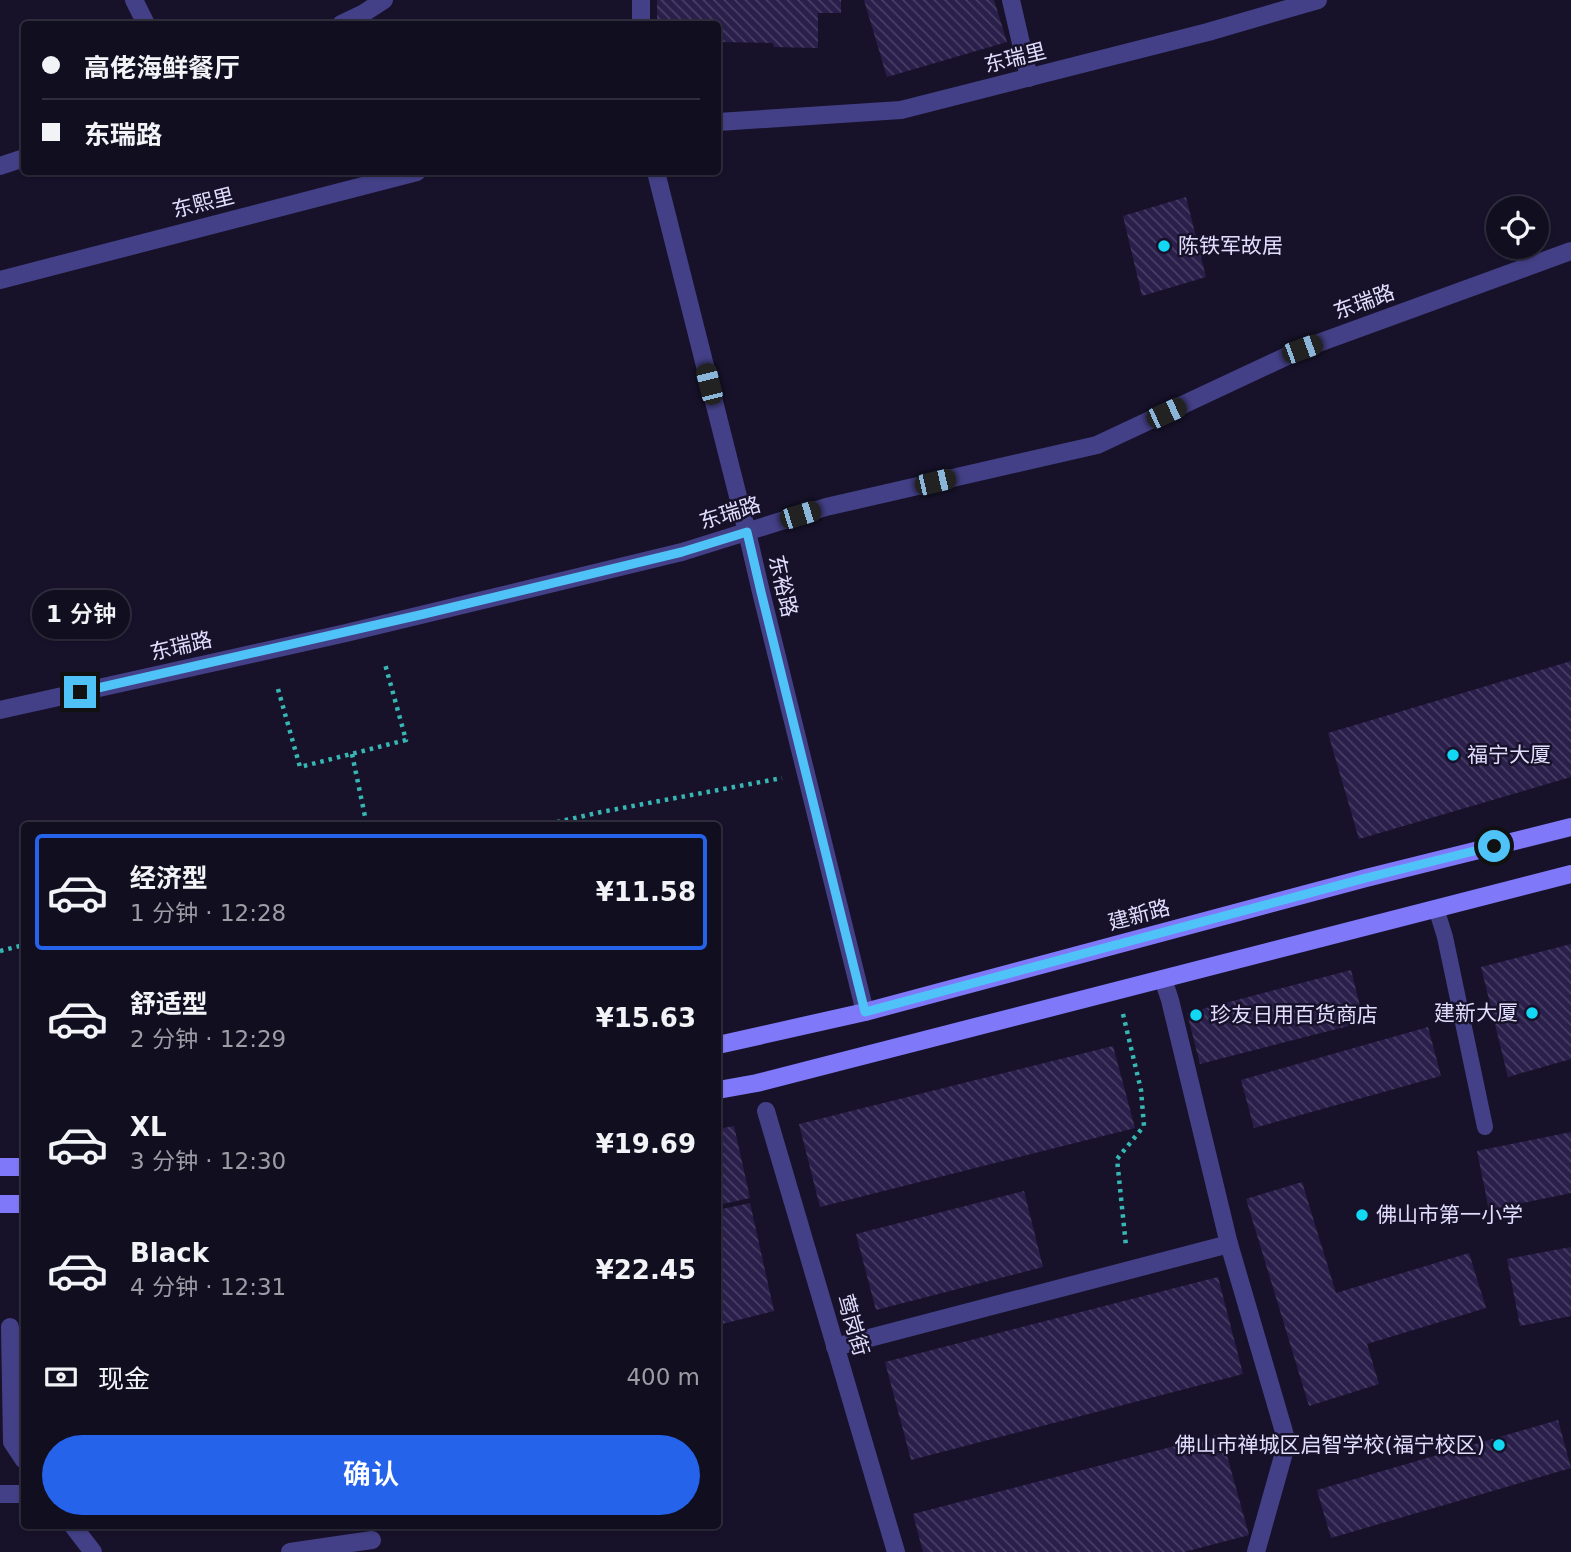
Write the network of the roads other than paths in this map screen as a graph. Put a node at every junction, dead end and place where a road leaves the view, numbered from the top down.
1 (134, 0) edge
2 (384, 0) edge
3 (641, 0) edge
4 (1010, 0) edge
5 (1318, 0) edge
6 (144, 21) edge
7 (347, 21) edge
8 (641, 21) edge
9 (1029, 78) junction
10 (721, 122) edge
11 (21, 159) edge
12 (0, 166) edge
13 (405, 175) edge
14 (657, 175) edge
15 (1571, 251) edge
16 (0, 279) edge
17 (747, 532) junction
18 (0, 710) edge
19 (1571, 827) edge
20 (1571, 874) edge
21 (1436, 908) junction
22 (1163, 979) junction
23 (865, 1012) junction
24 (721, 1044) edge
25 (721, 1089) edge
26 (766, 1111) dead end
27 (1485, 1127) dead end
28 (0, 1167) edge
29 (21, 1167) edge
30 (0, 1204) edge
31 (21, 1204) edge
32 (1229, 1244) junction
33 (10, 1327) dead end
34 (835, 1347) junction
35 (21, 1456) edge
36 (0, 1494) edge
37 (21, 1494) edge
38 (75, 1529) edge
39 (372, 1540) dead end
40 (93, 1552) edge
41 (290, 1552) edge
42 (896, 1552) edge
43 (1256, 1552) edge

1 - 6 street
2 - 7 street
3 - 8 street
4 - 9 street
5 - 9 street, 东瑞里
9 - 10 street, 东瑞里
11 - 12 street
13 - 16 street, 东熙里
14 - 17 street, 东裕路
15 - 17 street, 东瑞路
17 - 18 street, 东瑞路
17 - 23 street, 东裕路
19 - 23 main road, 建新路
20 - 21 main road
21 - 22 main road
21 - 27 lane
22 - 25 main road
22 - 32 street
23 - 24 main road, 建新路
26 - 34 street, 莺岗街
28 - 29 main road
30 - 31 main road
32 - 34 street
32 - 43 street
33 - 35 street
34 - 42 street, 莺岗街
36 - 37 street
38 - 40 street
39 - 41 street

